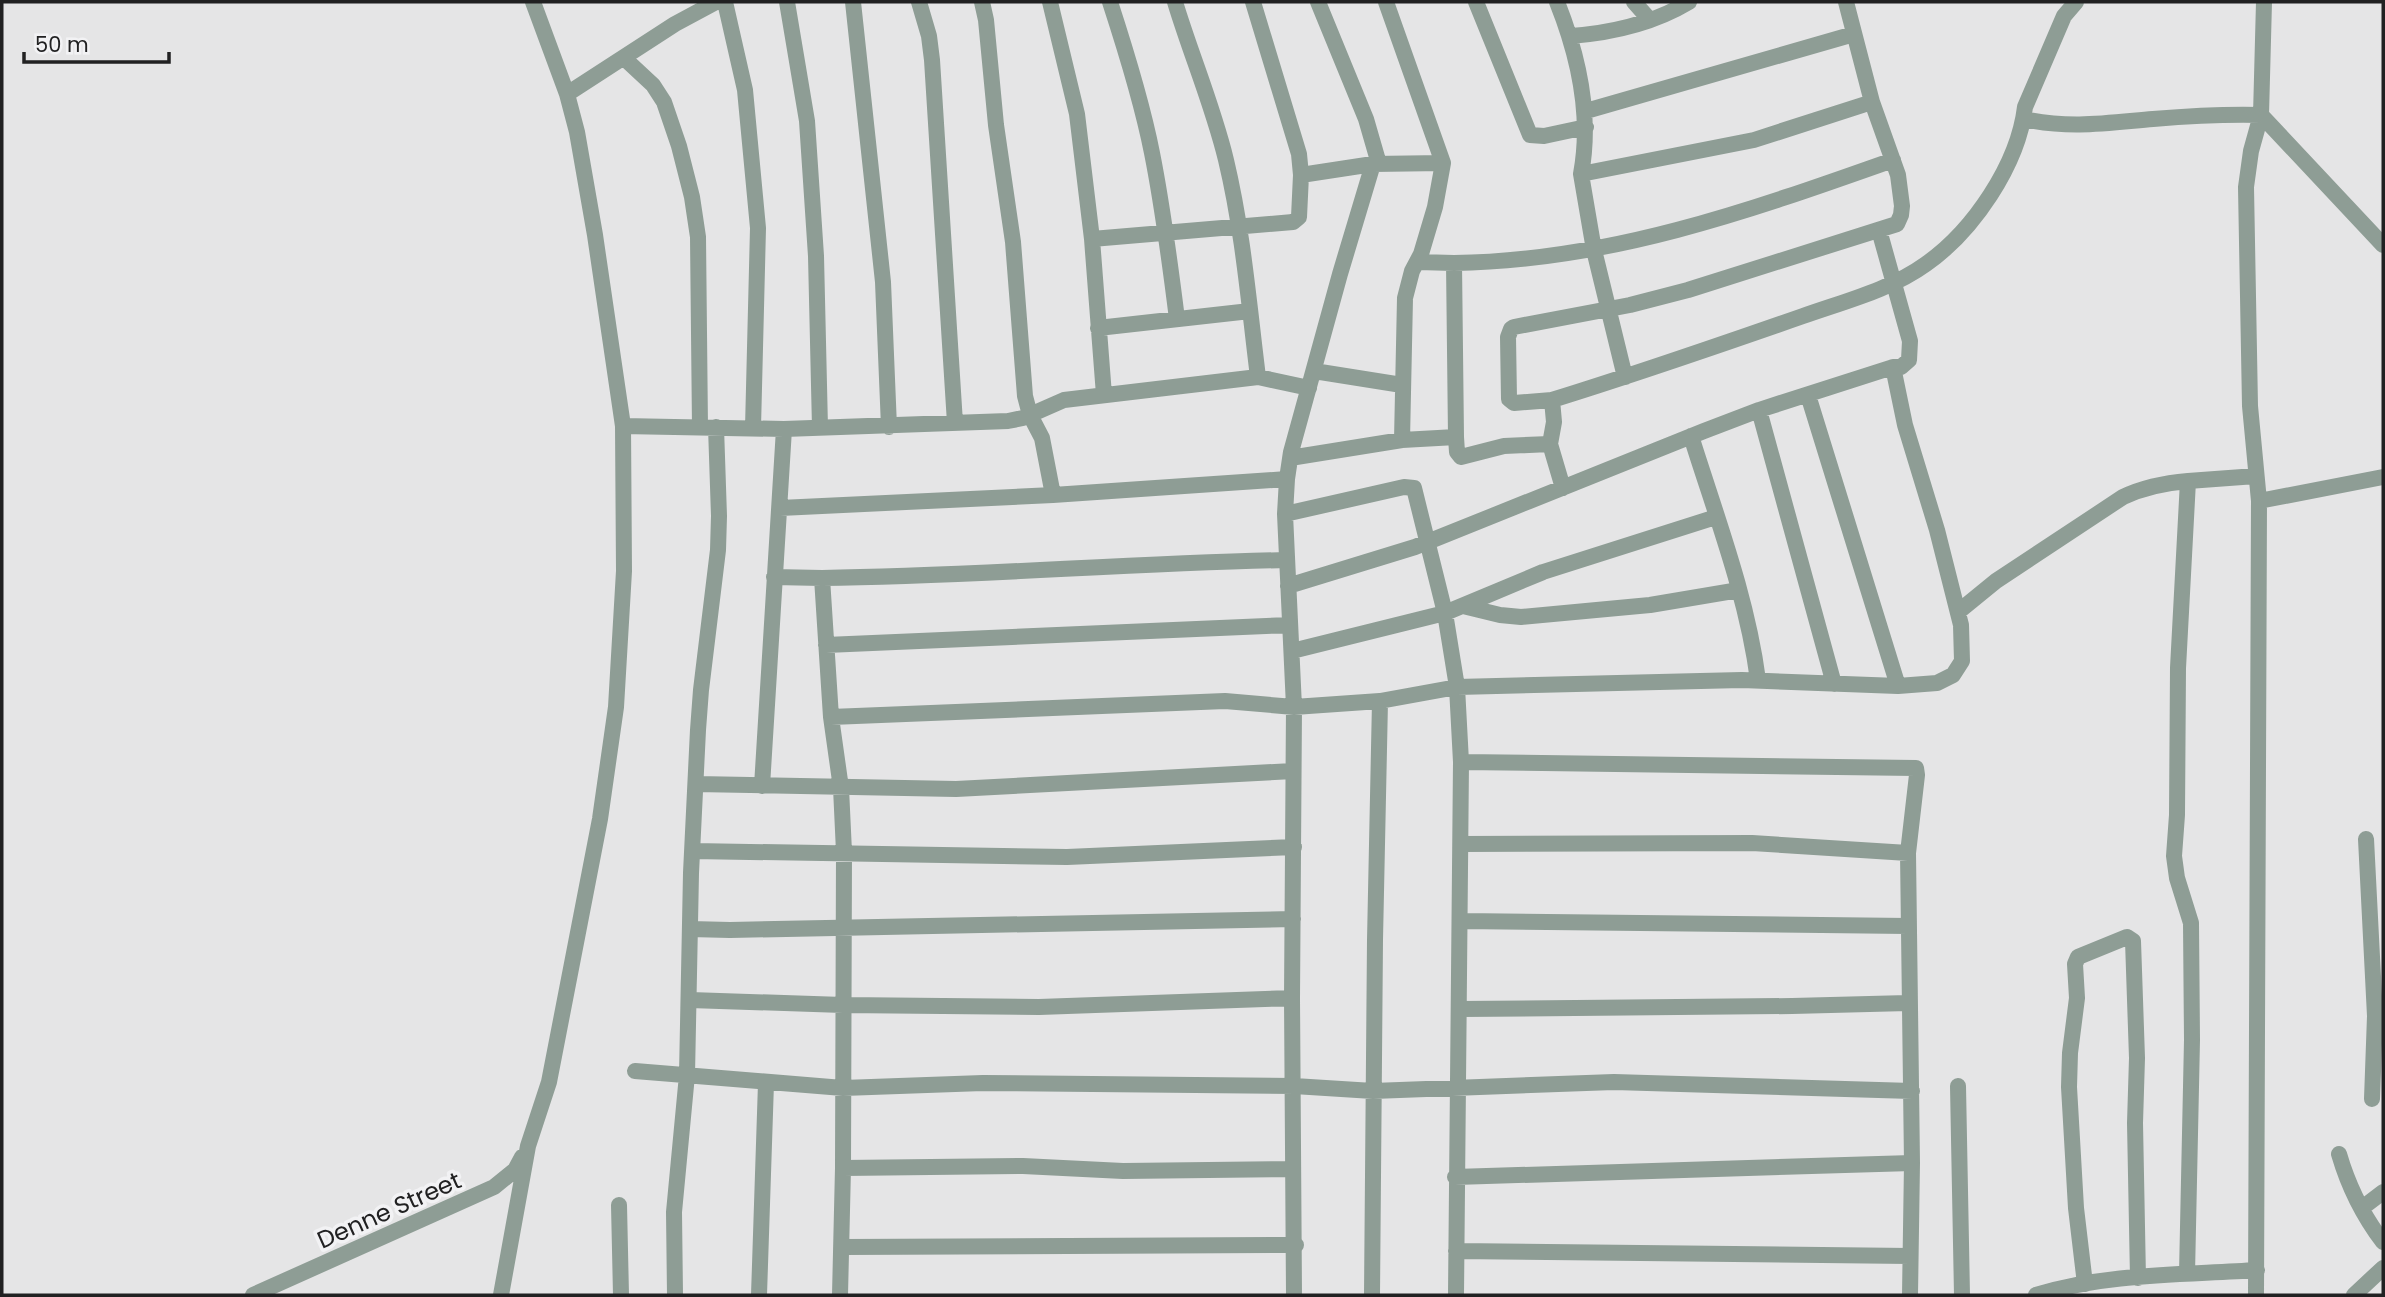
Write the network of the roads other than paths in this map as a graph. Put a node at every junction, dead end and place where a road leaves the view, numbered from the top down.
1 (533, 2) edge
2 (716, 2) edge
3 (725, 2) edge
4 (787, 2) edge
5 (853, 2) edge
6 (919, 2) edge
7 (982, 2) edge
8 (1050, 2) edge
9 (1110, 2) edge
10 (1175, 2) edge
11 (1253, 2) edge
12 (1318, 2) edge
13 (1385, 2) edge
14 (1476, 2) edge
15 (1557, 2) edge
16 (1634, 2) edge
17 (1689, 2) edge
18 (1846, 2) edge
19 (2076, 2) edge
20 (2264, 2) edge
21 (1649, 19) junction
22 (1854, 34) junction
23 (1571, 36) junction
24 (624, 58) junction
25 (567, 94) junction
26 (1872, 102) junction
27 (2262, 115) junction
28 (1586, 119) junction
29 (2024, 119) junction
30 (1893, 160) junction
31 (1443, 163) junction
32 (1376, 164) junction
33 (1581, 174) junction
34 (1301, 175) junction
35 (1238, 226) junction
36 (1879, 230) junction
37 (1166, 233) junction
38 (1092, 239) junction
39 (2383, 245) edge
40 (1594, 250) junction
41 (1418, 262) junction
42 (1454, 263) junction
43 (1894, 283) junction
44 (1609, 309) junction
45 (1250, 311) junction
46 (1177, 319) junction
47 (1098, 328) junction
48 (1893, 368) junction
49 (1314, 371) junction
50 (1258, 377) junction
51 (1626, 377) junction
52 (1402, 385) junction
53 (1309, 388) junction
54 (1104, 395) junction
55 (1808, 395) junction
56 (1552, 400) junction
57 (1759, 410) junction
58 (1030, 415) junction
59 (955, 423) junction
60 (623, 426) junction
61 (699, 427) junction
62 (716, 427) junction
63 (889, 427) junction
64 (753, 428) junction
65 (820, 428) junction
66 (784, 429) junction
67 (1691, 436) junction
68 (1456, 437) junction
69 (1402, 440) junction
70 (1550, 444) junction
71 (1290, 458) junction
72 (2256, 476) junction
73 (2383, 477) edge
74 (1287, 479) junction
75 (2188, 481) junction
76 (1563, 488) junction
77 (1052, 495) junction
78 (2259, 501) junction
79 (780, 508) junction
80 (1285, 514) junction
81 (1716, 517) junction
82 (1426, 542) junction
83 (1287, 561) junction
84 (774, 577) junction
85 (822, 578) junction
86 (1288, 586) junction
87 (1739, 590) junction
88 (1463, 606) junction
89 (1958, 612) junction
90 (1445, 613) junction
91 (1290, 625) junction
92 (826, 645) junction
93 (1292, 651) junction
94 (1758, 680) junction
95 (1834, 684) junction
96 (1898, 686) junction
97 (1457, 687) junction
98 (1380, 701) junction
99 (1294, 707) junction
100 (831, 717) junction
101 (1461, 762) junction
102 (1293, 771) junction
103 (696, 783) junction
104 (762, 786) junction
105 (841, 788) junction
106 (2366, 839) dead end
107 (1461, 844) junction
108 (1294, 847) junction
109 (693, 851) junction
110 (844, 852) junction
111 (1908, 853) junction
112 (1293, 919) junction
113 (1461, 921) junction
114 (1908, 926) junction
115 (843, 927) junction
116 (690, 929) junction
117 (1292, 998) junction
118 (690, 1000) junction
119 (1908, 1003) junction
120 (843, 1005) junction
121 (1461, 1009) junction
122 (2379, 1014) edge
123 (635, 1071) dead end
124 (687, 1075) junction
125 (766, 1083) junction
126 (1294, 1086) junction
127 (1958, 1086) dead end
128 (843, 1088) junction
129 (1456, 1088) junction
130 (1373, 1091) junction
131 (1912, 1091) junction
132 (2372, 1099) dead end
133 (528, 1146) junction
134 (2339, 1154) dead end
135 (1912, 1163) junction
136 (843, 1168) junction
137 (1293, 1169) junction
138 (1455, 1177) junction
139 (2383, 1192) edge
140 (619, 1205) dead end
141 (2362, 1208) junction
142 (2383, 1242) edge
143 (1296, 1245) junction
144 (843, 1247) junction
145 (1456, 1251) junction
146 (1910, 1256) junction
147 (2383, 1268) edge
148 (2258, 1270) junction
149 (2187, 1274) junction
150 (2138, 1278) junction
151 (2085, 1284) junction
152 (253, 1295) edge
153 (501, 1295) edge
154 (621, 1295) edge
155 (676, 1295) edge
156 (759, 1295) edge
157 (840, 1295) edge
158 (1294, 1295) edge
159 (1372, 1295) edge
160 (1456, 1295) edge
161 (1910, 1295) edge
162 (1962, 1295) edge
163 (2036, 1295) edge
164 (2256, 1295) edge
165 (2354, 1295) edge

1 - 25 street
2 - 24 street
3 - 64 street
4 - 65 street
5 - 63 street
6 - 59 street
7 - 58 street
8 - 38 street
9 - 37 street
10 - 35 street
11 - 34 street
12 - 32 street
13 - 31 street
14 - 28 street
15 - 23 street
16 - 21 street
17 - 21 street
18 - 22 street
19 - 29 street
20 - 27 street
21 - 23 street
22 - 26 street
22 - 28 street
23 - 28 street
24 - 25 street
24 - 61 street
25 - 60 street
26 - 30 street
26 - 33 street
27 - 29 street
27 - 39 street
27 - 72 street
28 - 33 street
29 - 43 street
30 - 36 street
30 - 40 street
31 - 32 street
31 - 41 street
32 - 34 street
32 - 49 street
33 - 40 street
34 - 35 street
35 - 37 street
35 - 45 street
36 - 43 street
36 - 44 street
37 - 38 street
37 - 46 street
38 - 47 street
40 - 42 street
40 - 44 street
41 - 42 street
41 - 52 street
42 - 68 street
43 - 48 street
43 - 51 street
44 - 51 street
44 - 56 street
45 - 46 street
45 - 50 street
46 - 47 street
47 - 54 street
48 - 55 street
48 - 89 street
49 - 52 street
49 - 53 street
50 - 53 street
50 - 54 street
51 - 56 street
52 - 69 street
53 - 71 street
54 - 58 street
55 - 57 street
55 - 96 street
56 - 70 street
57 - 67 street
57 - 95 street
58 - 59 street
58 - 77 street
59 - 63 street
60 - 61 street
60 - 133 street
61 - 62 street
62 - 64 street
62 - 103 street
63 - 65 street
64 - 66 street
65 - 66 street
66 - 79 street
67 - 76 street
67 - 81 street
68 - 69 street
68 - 70 street
69 - 71 street
70 - 76 street
71 - 74 street
72 - 75 street
72 - 78 street
73 - 78 street
74 - 77 street
74 - 80 street
75 - 89 street
75 - 149 street
76 - 82 street
77 - 79 street
78 - 148 street
79 - 84 street
80 - 82 street
80 - 83 street
81 - 87 street
81 - 88 street
82 - 86 street
82 - 90 street
83 - 85 street
83 - 86 street
84 - 85 street
84 - 104 street
85 - 92 street
86 - 91 street
87 - 88 street
87 - 94 street
88 - 90 street
89 - 96 street
90 - 93 street
90 - 97 street
91 - 92 street
91 - 93 street
92 - 100 street
93 - 99 street
94 - 95 street
94 - 97 street
95 - 96 street
97 - 98 street
97 - 101 street
98 - 99 street
98 - 130 street
99 - 100 street
99 - 102 street
100 - 105 street
101 - 107 street
101 - 111 street
102 - 105 street
102 - 108 street
103 - 104 street
103 - 109 street
104 - 105 street
105 - 110 street
106 - 122 street
107 - 111 street
107 - 113 street
108 - 110 street
108 - 112 street
109 - 110 street
109 - 116 street
110 - 115 street
111 - 114 street
112 - 115 street
112 - 117 street
113 - 114 street
113 - 121 street
114 - 119 street
115 - 116 street
115 - 120 street
116 - 118 street
117 - 120 street
117 - 126 street
118 - 120 street
118 - 124 street
119 - 121 street
119 - 131 street
120 - 128 street
121 - 129 street
122 - 132 street
123 - 124 street
124 - 125 street
124 - 155 street
125 - 128 street
125 - 156 street
126 - 128 street
126 - 130 street
126 - 137 street
127 - 162 street
128 - 136 street
129 - 130 street
129 - 131 street
129 - 138 street
130 - 159 street
131 - 135 street
133 - 152 street, Denne Street
133 - 153 street
134 - 141 street
135 - 138 street
135 - 146 street
136 - 137 street
136 - 144 street
137 - 143 street
138 - 145 street
139 - 141 street
140 - 154 street
141 - 142 street
143 - 144 street
143 - 158 street
144 - 157 street
145 - 146 street
145 - 160 street
146 - 161 street
147 - 165 street
148 - 149 street
148 - 164 street
149 - 150 street
150 - 151 street
150 - 151 street
151 - 163 street

